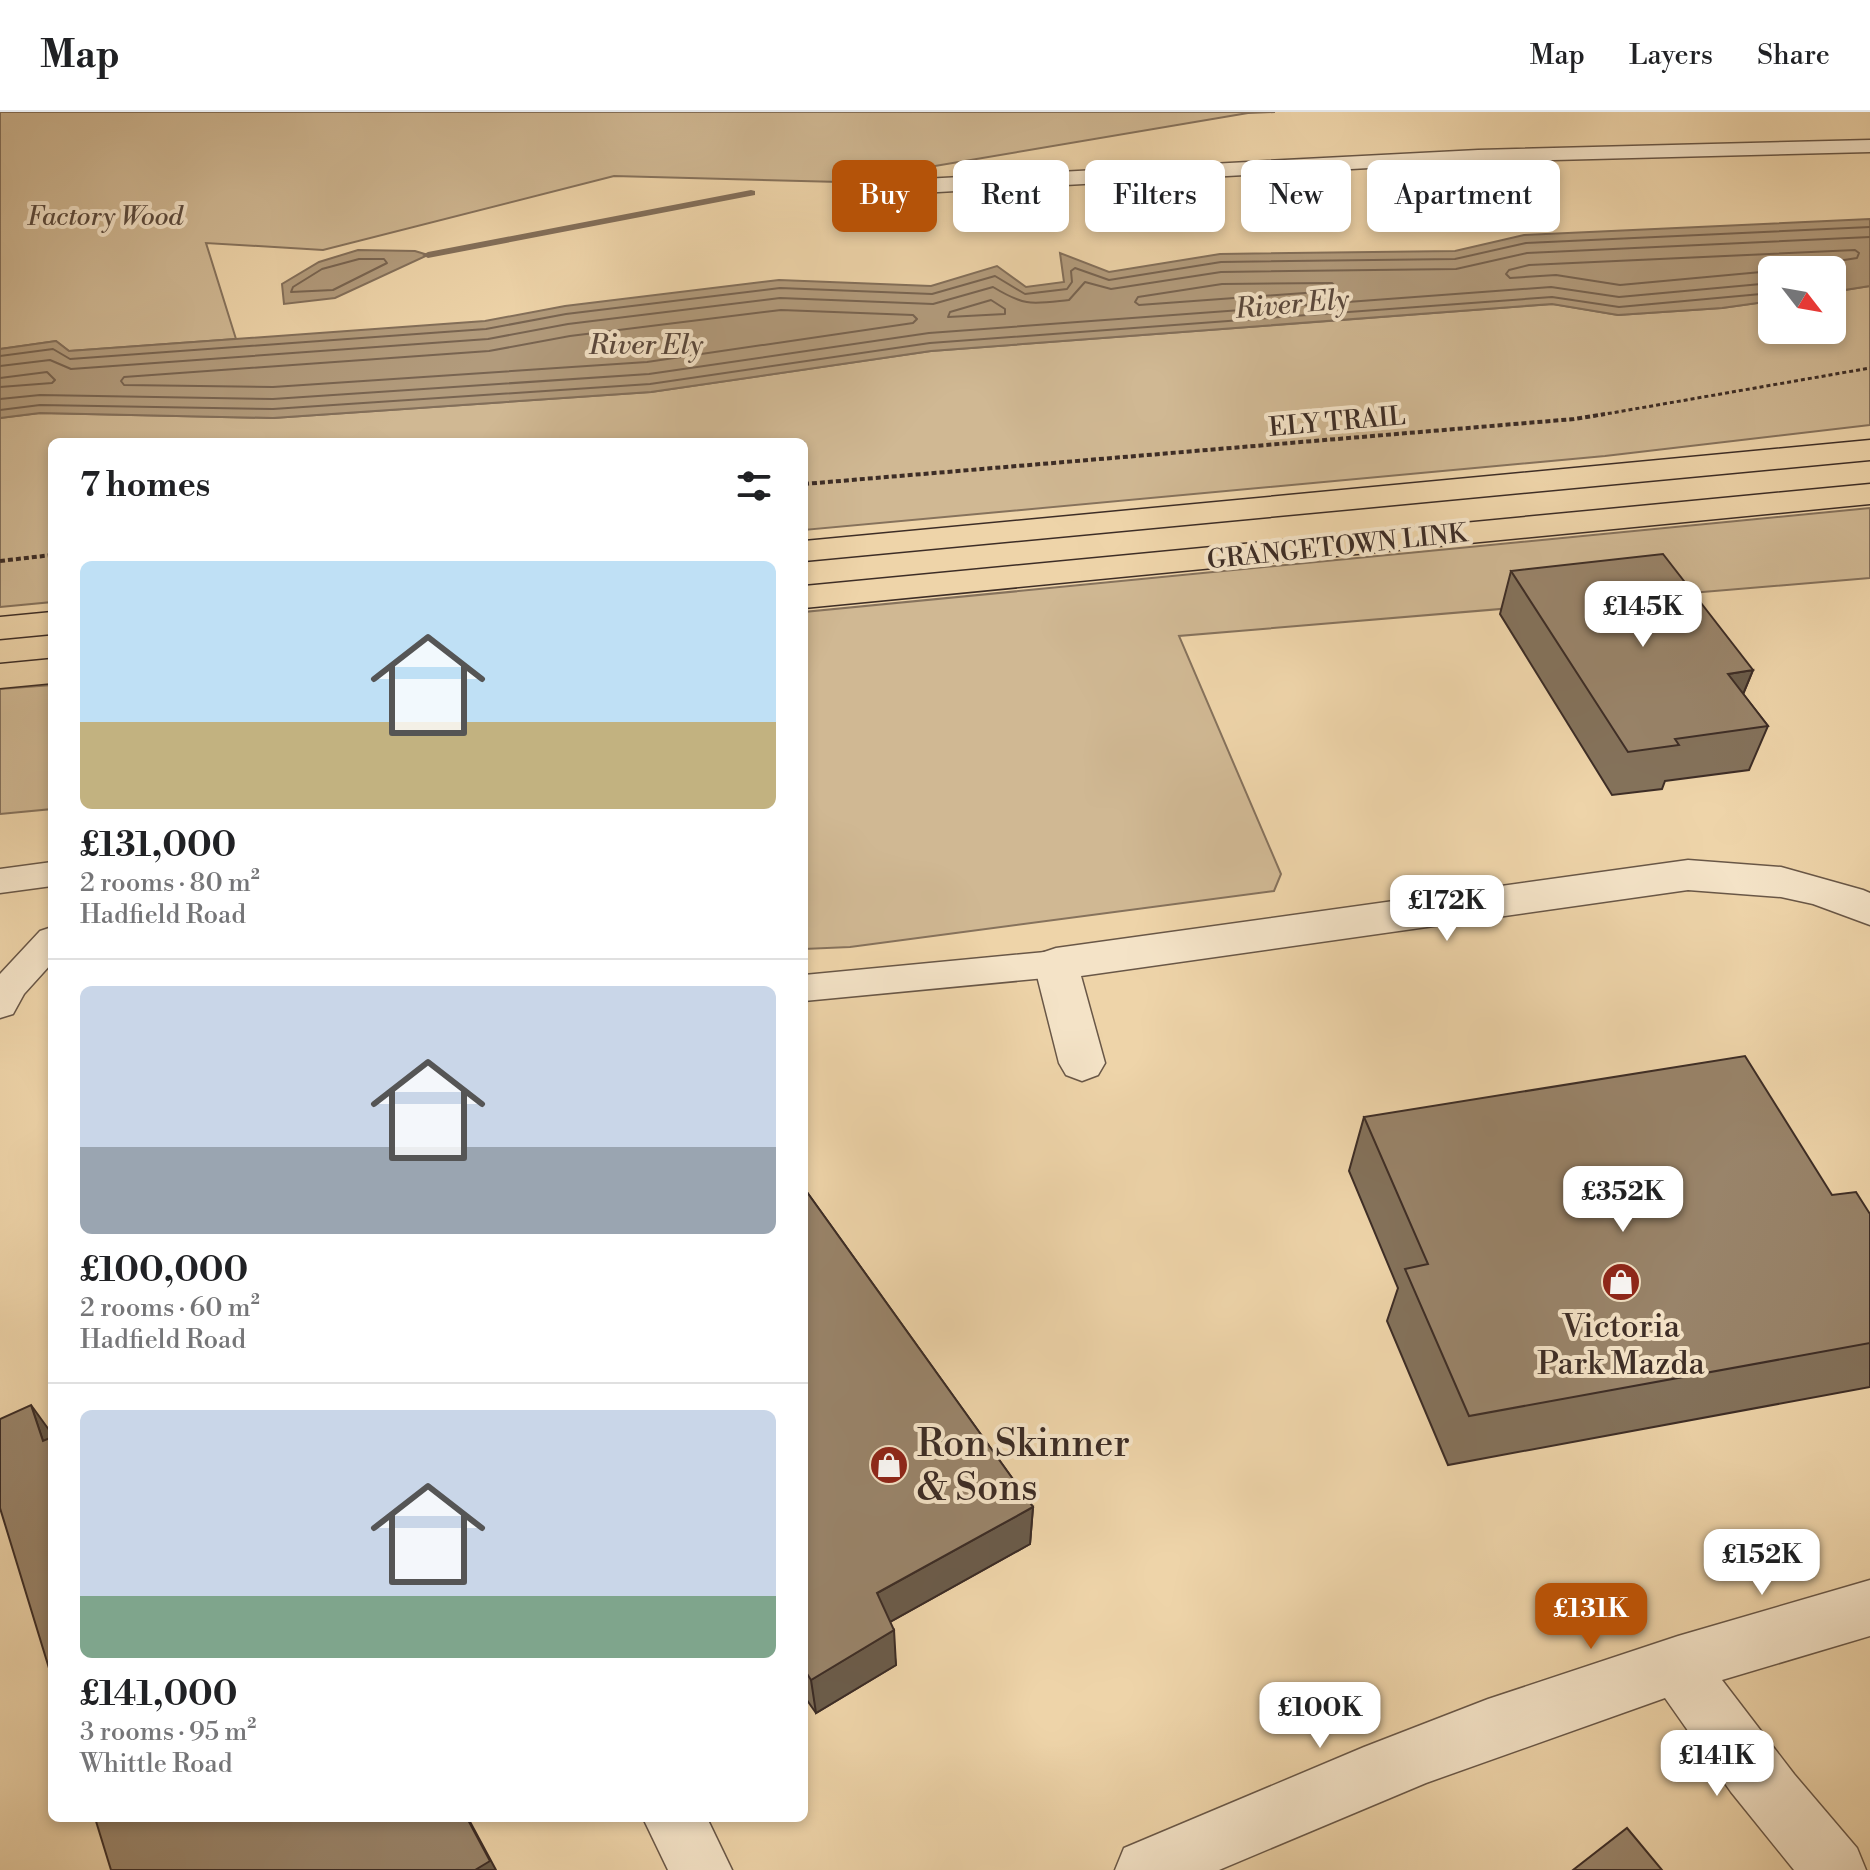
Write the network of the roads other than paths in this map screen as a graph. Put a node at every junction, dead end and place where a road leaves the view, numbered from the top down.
1 (1870, 146) edge
2 (937, 185) edge
3 (1870, 450) edge
4 (1870, 494) edge
5 (808, 551) edge
6 (808, 597) edge
7 (48, 623) edge
8 (0, 628) edge
9 (48, 671) edge
10 (0, 676) edge
11 (48, 875) edge
12 (0, 881) edge
13 (1870, 910) edge
14 (48, 944) edge
15 (1056, 964) junction
16 (808, 988) edge
17 (0, 1004) edge
18 (1082, 1063) dead end
19 (1870, 1608) edge
20 (1678, 1666) junction
21 (676, 1822) edge
22 (701, 1870) edge
23 (1146, 1870) edge
24 (1835, 1870) edge

1 - 2 lane
3 - 5 main road, GRANGETOWN LINK
4 - 6 main road, GRANGETOWN LINK
7 - 8 main road
9 - 10 main road
11 - 12 lane
13 - 15 street
14 - 17 lane
15 - 16 lane
15 - 18 street
19 - 20 street
20 - 23 street
20 - 24 street
21 - 22 street

